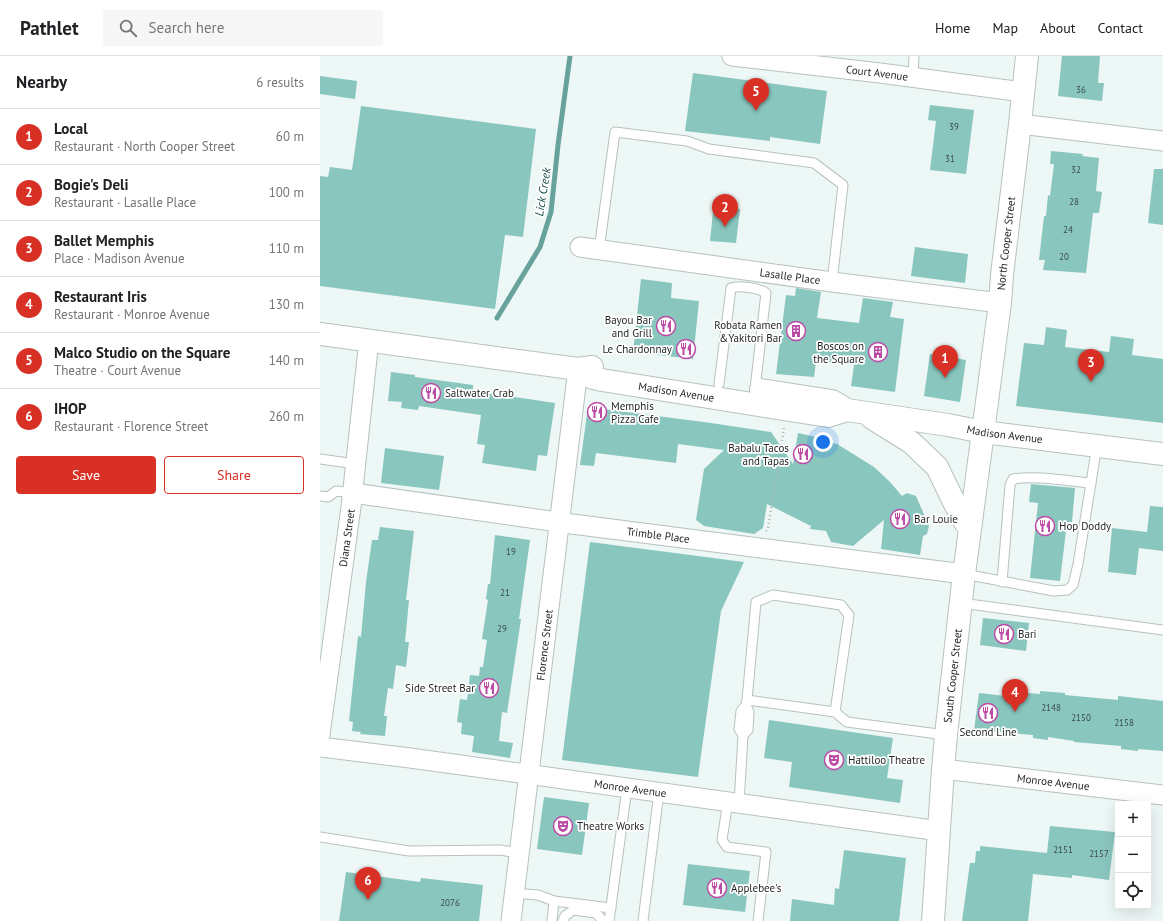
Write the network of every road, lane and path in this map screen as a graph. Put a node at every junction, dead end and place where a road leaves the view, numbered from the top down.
1 (732, 56) edge
2 (914, 56) edge
3 (1027, 56) edge
4 (913, 78) junction
5 (1023, 92) junction
6 (1020, 124) junction
7 (1163, 141) edge
8 (580, 247) dead end
9 (599, 250) junction
10 (754, 280) junction
11 (832, 282) junction
12 (1000, 303) junction
13 (320, 334) edge
14 (369, 340) junction
15 (578, 369) junction
16 (719, 384) junction
17 (755, 389) junction
18 (855, 411) junction
19 (785, 426) dead end
20 (983, 432) junction
21 (1097, 445) junction
22 (1163, 454) edge
23 (320, 459) edge
24 (356, 464) junction
25 (1091, 483) junction
26 (353, 493) junction
27 (320, 496) edge
28 (559, 522) junction
29 (970, 529) junction
30 (765, 532) dead end
31 (964, 574) junction
32 (1002, 582) junction
33 (961, 603) junction
34 (1163, 630) edge
35 (746, 702) junction
36 (834, 712) junction
37 (320, 735) edge
38 (946, 735) junction
39 (320, 747) edge
40 (943, 769) junction
41 (529, 774) junction
42 (627, 788) junction
43 (659, 792) junction
44 (1163, 795) edge
45 (733, 803) junction
46 (940, 831) junction
47 (320, 837) edge
48 (519, 853) junction
49 (514, 893) junction
50 (554, 901) junction
51 (611, 908) junction
52 (511, 921) edge
53 (552, 921) edge
54 (563, 921) edge
55 (603, 921) edge
56 (609, 921) edge
57 (643, 921) edge
58 (758, 921) edge
59 (932, 921) edge

1 - 4 street, Court Avenue
2 - 4 lane
3 - 5 street, North Cooper Street
4 - 5 street, Court Avenue
5 - 6 street, North Cooper Street
6 - 7 street
6 - 12 street, North Cooper Street
8 - 9 street, Lasalle Place
9 - 10 street, Lasalle Place
9 - 11 lane
10 - 11 street, Lasalle Place
10 - 16 lane
10 - 17 lane
11 - 12 street, Lasalle Place
12 - 20 street, North Cooper Street
13 - 14 street, Madison Avenue
14 - 15 street, Madison Avenue
14 - 24 street, Diana Street
15 - 16 street, Madison Avenue
15 - 18 street, Madison Avenue
15 - 28 street, Florence Street
16 - 17 street, Madison Avenue
17 - 18 street, Madison Avenue
18 - 20 street, Madison Avenue
18 - 29 street
19 - 30 path
20 - 21 street, Madison Avenue
20 - 29 street, South Cooper Street
21 - 22 street, Madison Avenue
21 - 25 lane
23 - 24 lane
24 - 26 street, Diana Street
25 - 32 lane
25 - 32 lane
26 - 27 lane
26 - 28 street, Trimble Place
26 - 37 street, Diana Street
28 - 31 street, Trimble Place
28 - 41 street, Florence Street
29 - 31 street, South Cooper Street
31 - 32 lane
31 - 33 street, South Cooper Street
33 - 34 lane
33 - 38 street, South Cooper Street
35 - 36 lane
35 - 36 lane
35 - 45 lane
36 - 38 lane
38 - 40 street, South Cooper Street
39 - 41 street, Monroe Avenue
40 - 44 street, Monroe Avenue
40 - 46 street, South Cooper Street
41 - 42 street, Monroe Avenue
41 - 48 street, Florence Street
42 - 43 street, Monroe Avenue
42 - 51 lane
43 - 45 street, Monroe Avenue
43 - 57 lane
45 - 46 street, Monroe Avenue
45 - 58 lane
46 - 59 street, South Cooper Street
47 - 48 lane
48 - 49 street, Florence Street
49 - 50 lane
49 - 52 street, Florence Street
50 - 51 lane
50 - 53 lane
51 - 56 lane
54 - 55 lane

